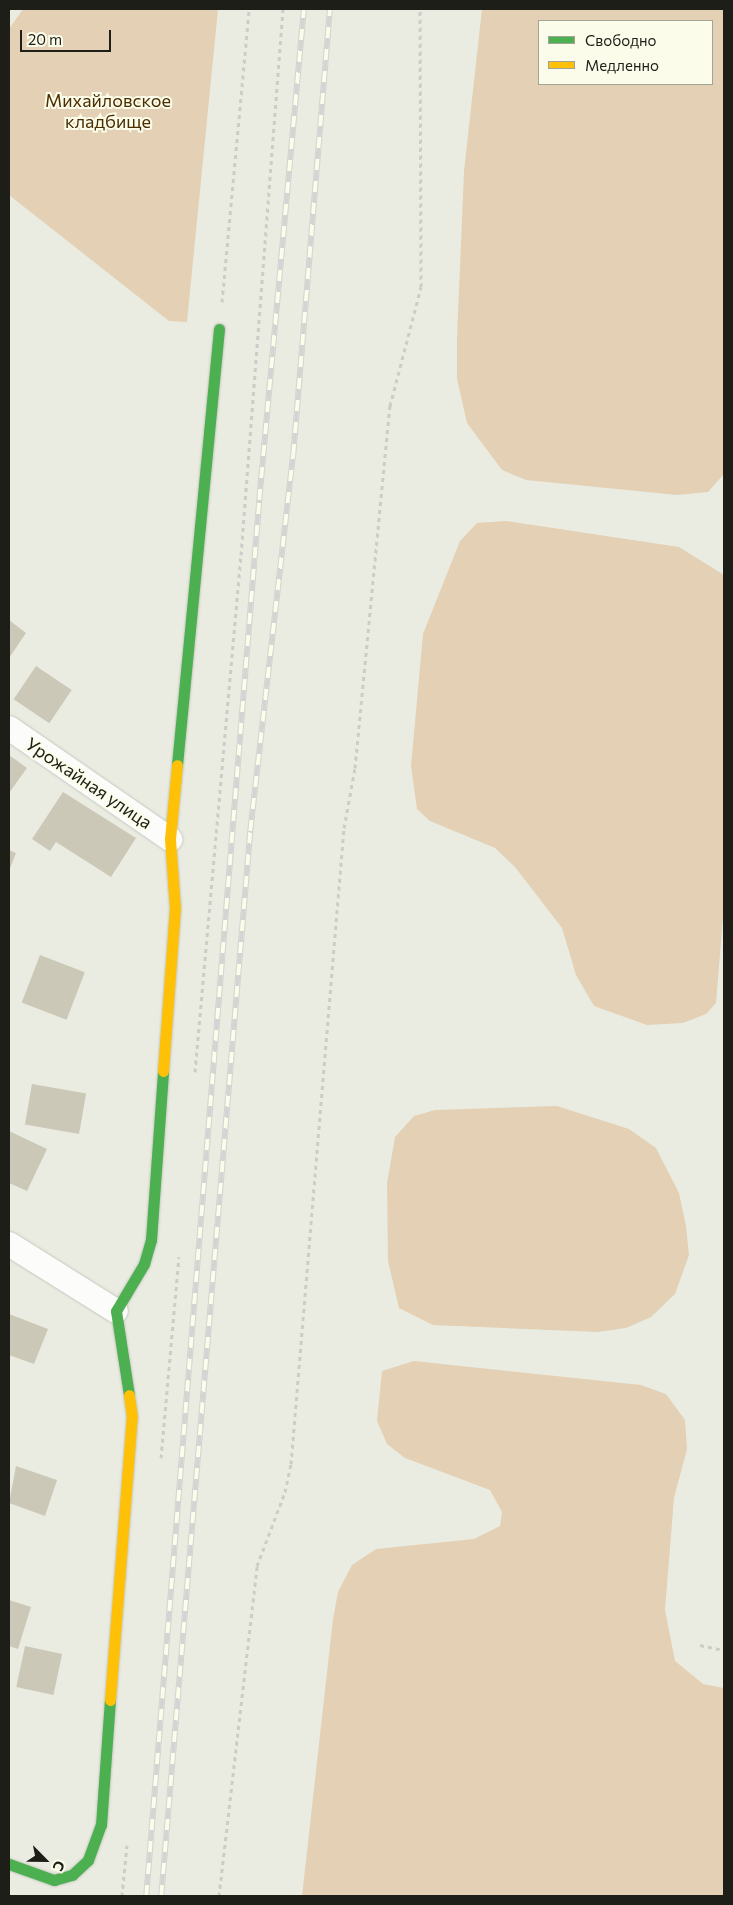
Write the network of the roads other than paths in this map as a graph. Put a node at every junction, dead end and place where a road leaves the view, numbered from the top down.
1 (219, 329) road end
2 (9, 728) edge
3 (170, 838) junction
4 (9, 1244) edge
5 (116, 1311) junction
6 (9, 1864) edge

1 - 3 street
2 - 3 street, Урожайная улица
3 - 5 street
4 - 5 street
5 - 6 street

